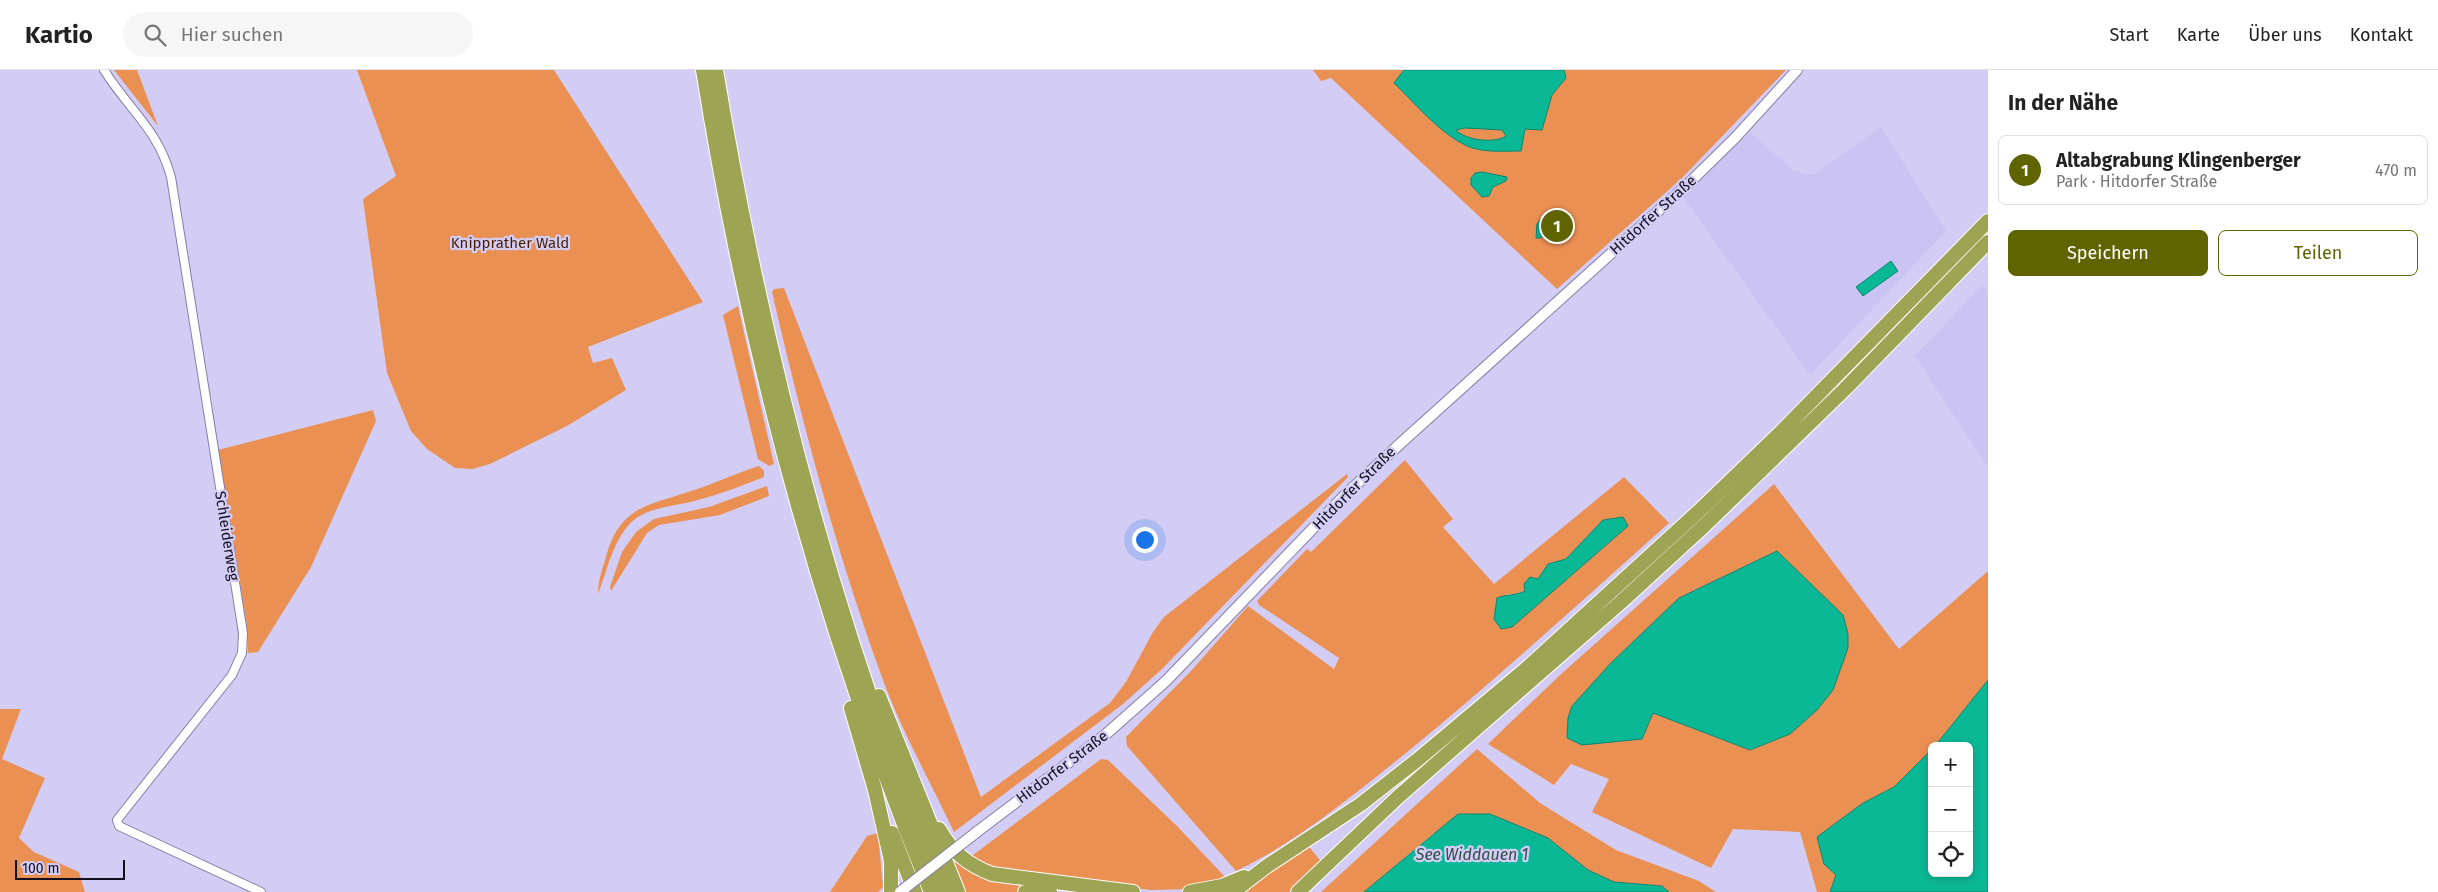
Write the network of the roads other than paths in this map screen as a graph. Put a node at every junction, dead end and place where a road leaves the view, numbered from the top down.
1 (104, 70) edge
2 (703, 70) edge
3 (716, 70) edge
4 (1797, 70) edge
5 (1988, 221) edge
6 (1988, 242) edge
7 (814, 562) junction
8 (846, 623) junction
9 (874, 790) junction
10 (919, 790) junction
11 (1267, 866) junction
12 (261, 892) edge
13 (891, 892) edge
14 (900, 892) edge
15 (916, 892) edge
16 (931, 892) edge
17 (944, 892) edge
18 (958, 892) edge
19 (1025, 892) edge
20 (1050, 892) edge
21 (1133, 892) edge
22 (1190, 892) edge
23 (1233, 892) edge
24 (1298, 892) edge

1 - 12 street, Schleiderweg
2 - 7 highway
3 - 8 highway
4 - 14 main road, Hitdorfer Straße, bridge
5 - 11 highway
6 - 24 highway
7 - 9 highway
7 - 16 highway
8 - 10 highway
8 - 17 highway
9 - 13 highway
9 - 15 highway
10 - 18 highway
10 - 21 highway
11 - 22 highway
11 - 23 highway
19 - 20 highway

